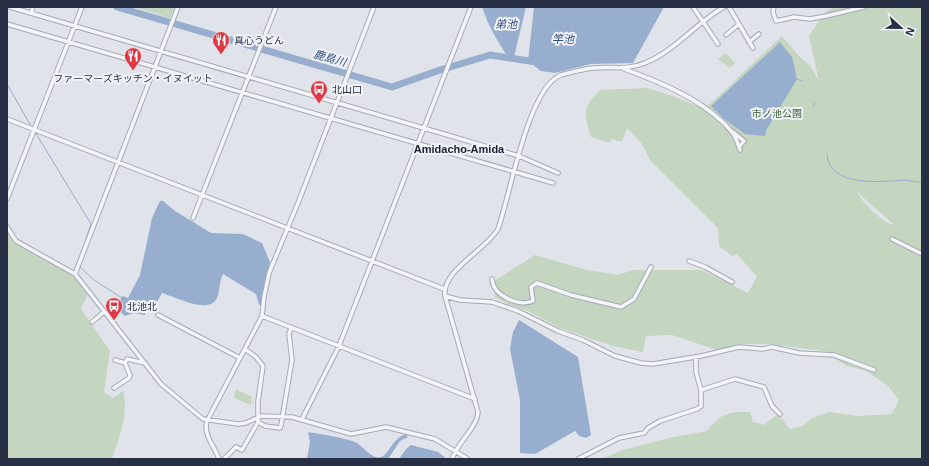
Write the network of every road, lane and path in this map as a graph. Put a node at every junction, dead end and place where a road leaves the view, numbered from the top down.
1 (10, 7) edge
2 (33, 7) edge
3 (82, 7) edge
4 (178, 7) edge
5 (276, 7) edge
6 (374, 7) edge
7 (693, 7) edge
8 (724, 7) edge
9 (729, 7) edge
10 (774, 7) edge
11 (864, 7) edge
12 (469, 8) edge
13 (31, 13) junction
14 (704, 22) junction
15 (7, 24) edge
16 (738, 25) junction
17 (74, 26) junction
18 (759, 34) dead end
19 (726, 35) dead end
20 (69, 41) junction
21 (749, 42) junction
22 (718, 44) dead end
23 (753, 48) dead end
24 (161, 51) junction
25 (156, 67) junction
26 (623, 69) junction
27 (249, 77) junction
28 (242, 92) junction
29 (336, 102) junction
30 (330, 118) junction
31 (7, 119) edge
32 (423, 128) junction
33 (34, 129) junction
34 (732, 132) junction
35 (418, 143) junction
36 (519, 156) junction
37 (119, 162) junction
38 (515, 172) junction
39 (558, 173) dead end
40 (553, 183) dead end
41 (202, 195) junction
42 (7, 199) edge
43 (193, 218) dead end
44 (7, 227) edge
45 (288, 229) junction
46 (892, 239) dead end
47 (922, 254) edge
48 (689, 261) dead end
49 (373, 262) junction
50 (651, 267) dead end
51 (75, 274) junction
52 (492, 279) dead end
53 (732, 282) dead end
54 (444, 290) junction
55 (445, 296) junction
56 (104, 312) junction
57 (158, 315) dead end
58 (262, 316) junction
59 (92, 322) dead end
60 (291, 328) junction
61 (339, 346) junction
62 (245, 349) junction
63 (696, 357) junction
64 (240, 358) junction
65 (115, 360) dead end
66 (125, 363) junction
67 (145, 363) junction
68 (874, 370) dead end
69 (114, 388) dead end
70 (701, 390) junction
71 (475, 399) junction
72 (780, 414) dead end
73 (258, 416) junction
74 (283, 416) junction
75 (302, 419) junction
76 (207, 420) junction
77 (258, 422) junction
78 (454, 451) junction
79 (219, 459) edge
80 (224, 459) edge
81 (452, 459) edge
82 (468, 459) edge
83 (578, 459) edge

1 - 13 street
2 - 13 street
3 - 17 street
4 - 24 street
5 - 27 street
6 - 29 street
7 - 14 street
8 - 14 street
9 - 16 street
10 - 11 street
12 - 32 street
13 - 17 street
14 - 22 street
14 - 26 street
15 - 20 street
16 - 19 street
16 - 21 street
17 - 20 street
17 - 24 street
18 - 21 street
20 - 25 street
20 - 33 street
21 - 23 street
24 - 25 street
24 - 27 street
25 - 28 street
25 - 37 street
26 - 34 street
26 - 36 street
27 - 28 street
27 - 29 street
28 - 30 street
28 - 41 street
29 - 30 street
29 - 32 street
30 - 35 street
30 - 45 street
31 - 33 street
32 - 35 street
32 - 36 street
33 - 37 street
33 - 42 street
34 - 34 street
35 - 38 street
35 - 49 street
36 - 38 street
36 - 39 street
37 - 41 street
37 - 51 street
38 - 40 street
38 - 54 street
41 - 43 street
41 - 45 street
44 - 51 street
45 - 49 street
45 - 58 street
46 - 47 street
48 - 53 street
49 - 54 street
49 - 61 street
50 - 52 street
51 - 56 street
54 - 55 street
55 - 63 street
55 - 71 street
56 - 59 street
56 - 67 street
57 - 64 street
58 - 60 street
58 - 62 street
60 - 61 street
60 - 74 street
61 - 71 street
61 - 75 street
62 - 64 street
62 - 73 street
63 - 68 street
63 - 70 street
64 - 76 street
65 - 66 street
66 - 67 street
66 - 69 street
67 - 76 street
70 - 72 street
70 - 83 street
71 - 78 street
73 - 74 street
73 - 76 street
73 - 77 street
74 - 75 street
74 - 77 street
75 - 78 street
76 - 79 street
77 - 80 street
78 - 81 street
78 - 82 street

